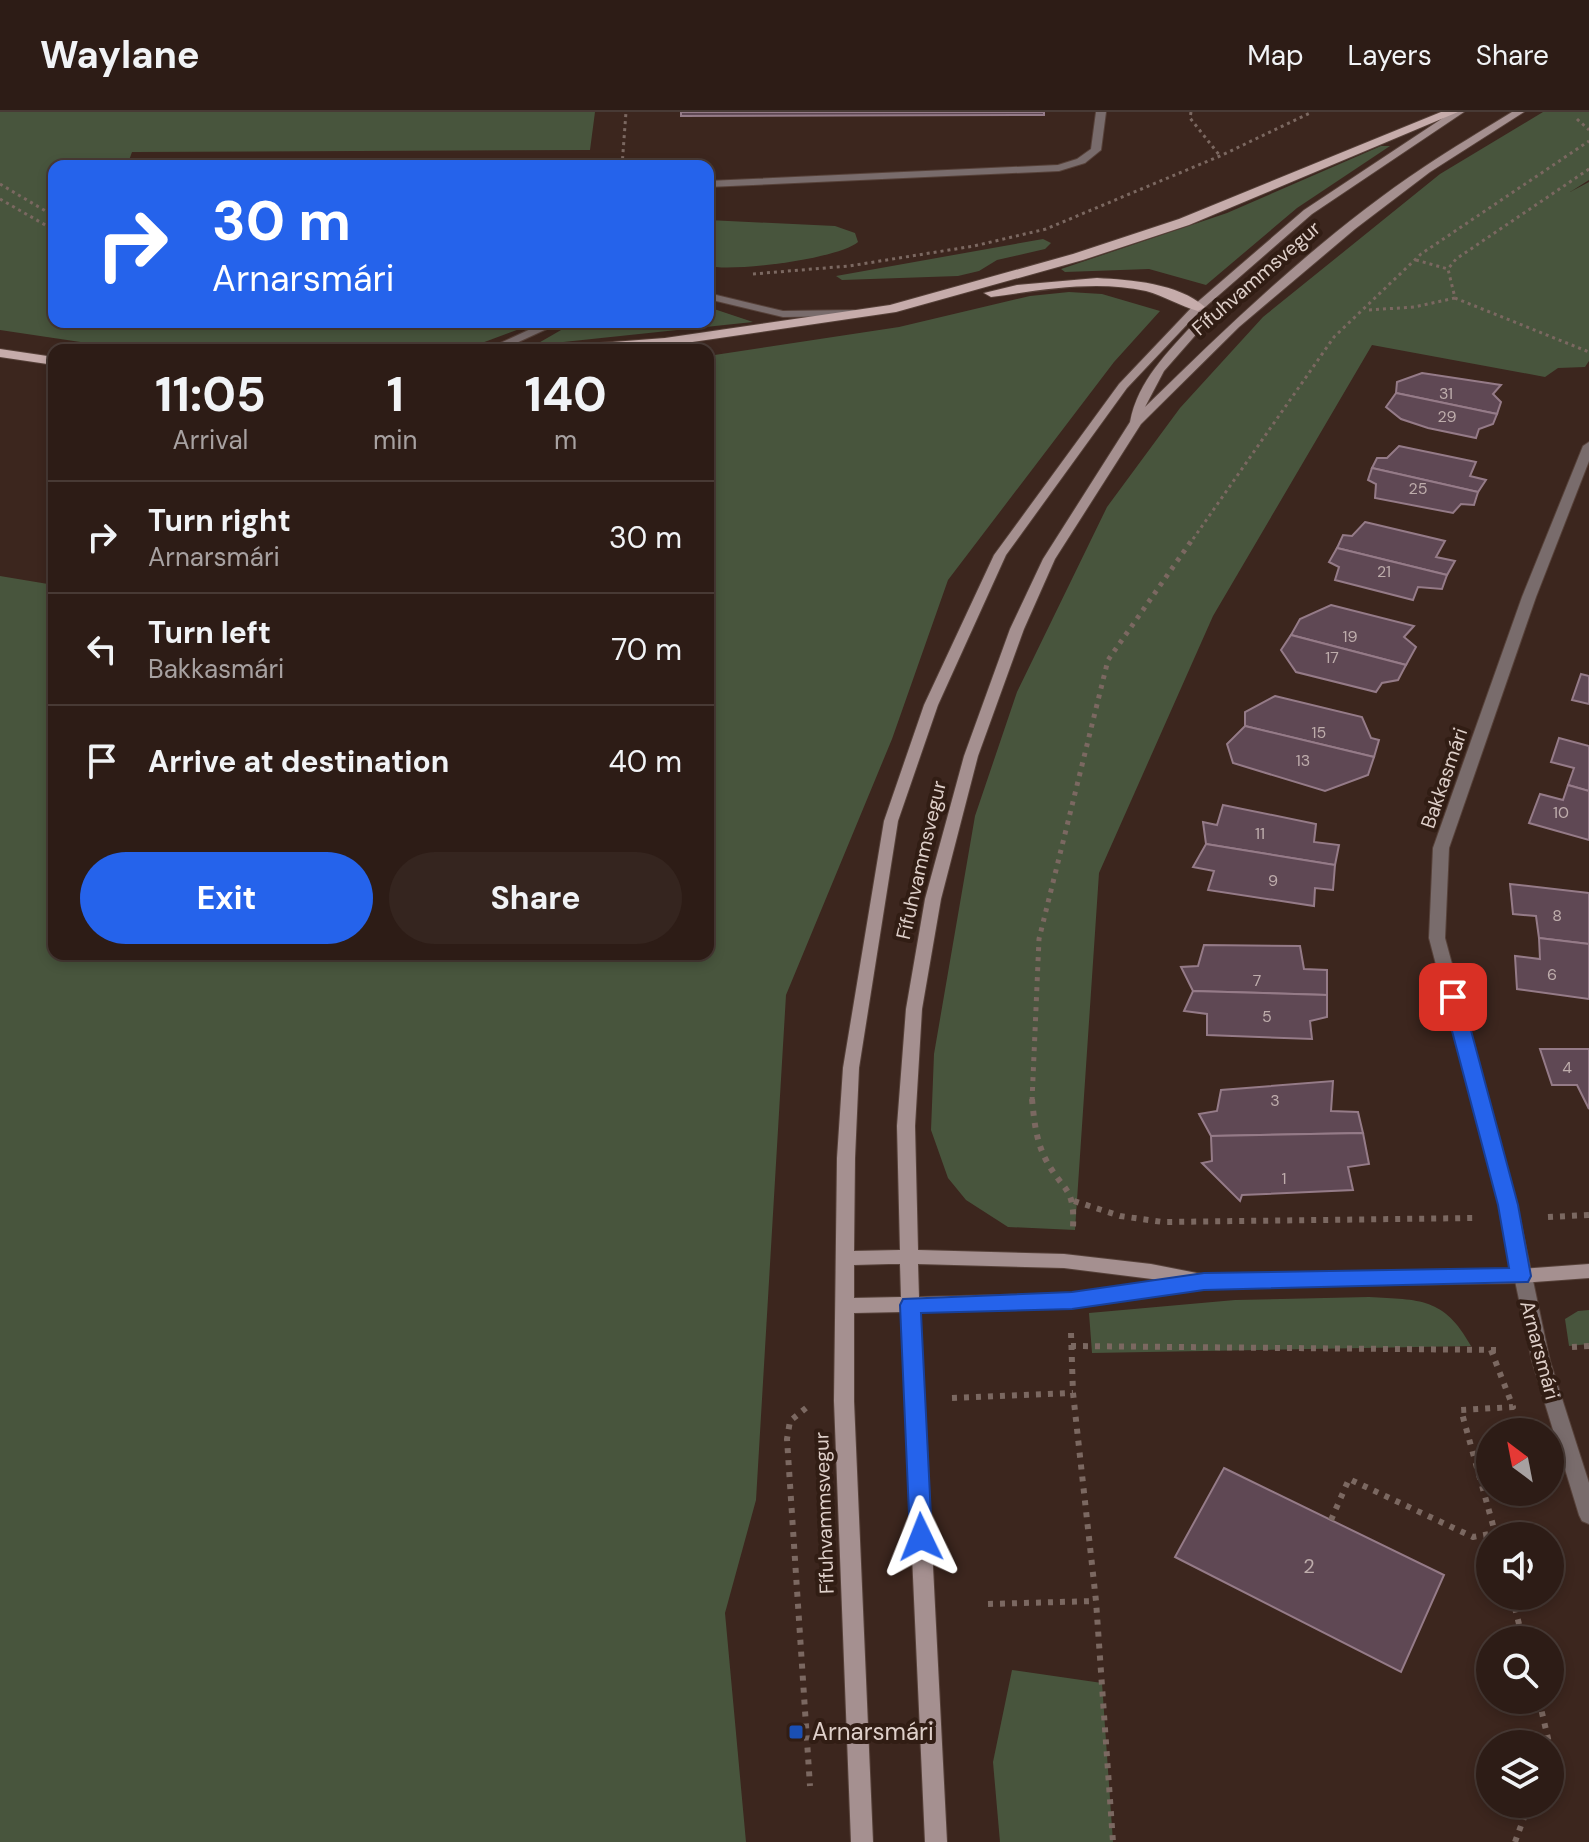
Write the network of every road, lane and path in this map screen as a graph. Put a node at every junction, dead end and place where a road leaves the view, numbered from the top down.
1 (626, 112) edge
2 (1101, 112) edge
3 (1191, 112) edge
4 (1312, 112) edge
5 (1452, 112) edge
6 (1459, 112) edge
7 (1519, 112) edge
8 (1577, 119) dead end
9 (1589, 130) edge
10 (1589, 141) edge
11 (1220, 156) junction
12 (622, 160) edge
13 (1589, 169) edge
14 (0, 184) edge
15 (714, 184) edge
16 (0, 199) edge
17 (48, 212) edge
18 (48, 227) edge
19 (1416, 260) junction
20 (1448, 269) junction
21 (744, 275) dead end
22 (714, 297) edge
23 (1455, 298) junction
24 (1198, 307) junction
25 (891, 309) junction
26 (1366, 310) junction
27 (872, 313) junction
28 (542, 328) edge
29 (505, 344) edge
30 (639, 344) edge
31 (1589, 352) edge
32 (0, 353) edge
33 (48, 360) edge
34 (1136, 422) junction
35 (1589, 446) edge
36 (1074, 1201) junction
37 (1589, 1215) edge
38 (1510, 1218) junction
39 (1073, 1232) dead end
40 (909, 1256) junction
41 (845, 1258) junction
42 (1589, 1271) edge
43 (1520, 1276) junction
44 (1204, 1281) junction
45 (910, 1305) junction
46 (845, 1306) junction
47 (1071, 1319) dead end
48 (1071, 1346) junction
49 (1589, 1346) edge
50 (1538, 1349) junction
51 (1491, 1350) junction
52 (1073, 1393) junction
53 (947, 1398) dead end
54 (818, 1403) dead end
55 (1589, 1515) edge
56 (1331, 1520) dead end
57 (1492, 1522) edge
58 (1476, 1537) edge
59 (1096, 1601) junction
60 (988, 1604) dead end
61 (810, 1786) dead end
62 (1524, 1818) edge
63 (862, 1842) edge
64 (936, 1842) edge
65 (1113, 1842) edge
66 (1515, 1842) edge

1 - 12 path
2 - 15 street
3 - 11 path
4 - 11 path
5 - 25 main road
6 - 24 main road, Fífuhvammsvegur
7 - 34 main road, Fífuhvammsvegur
8 - 9 path
10 - 19 path
11 - 21 path
13 - 20 path
14 - 17 path
16 - 18 path
19 - 20 path
19 - 26 path
20 - 23 path
22 - 27 street
23 - 26 path
23 - 31 path
24 - 25 main road
24 - 34 main road
24 - 41 main road, Fífuhvammsvegur
25 - 27 main road
26 - 36 path
27 - 30 main road
28 - 29 street
32 - 33 main road
34 - 40 main road, Fífuhvammsvegur
35 - 38 street, Bakkasmári
36 - 38 path
36 - 39 path
37 - 38 path
38 - 43 street, Bakkasmári
40 - 41 main road
40 - 44 main road
40 - 45 main road, Fífuhvammsvegur
41 - 46 main road, Fífuhvammsvegur
42 - 43 main road, Arnarsmári
43 - 44 main road, Arnarsmári
43 - 50 street, Arnarsmári
44 - 45 main road, Arnarsmári
45 - 46 main road, Arnarsmári
45 - 64 main road, Fífuhvammsvegur
46 - 63 main road, Fífuhvammsvegur
47 - 48 path
48 - 51 path
48 - 52 path
49 - 50 path
50 - 51 path
50 - 55 street, Arnarsmári
51 - 57 path
52 - 53 path
52 - 59 path
54 - 61 path
56 - 58 path
59 - 60 path
59 - 65 path
62 - 66 path

